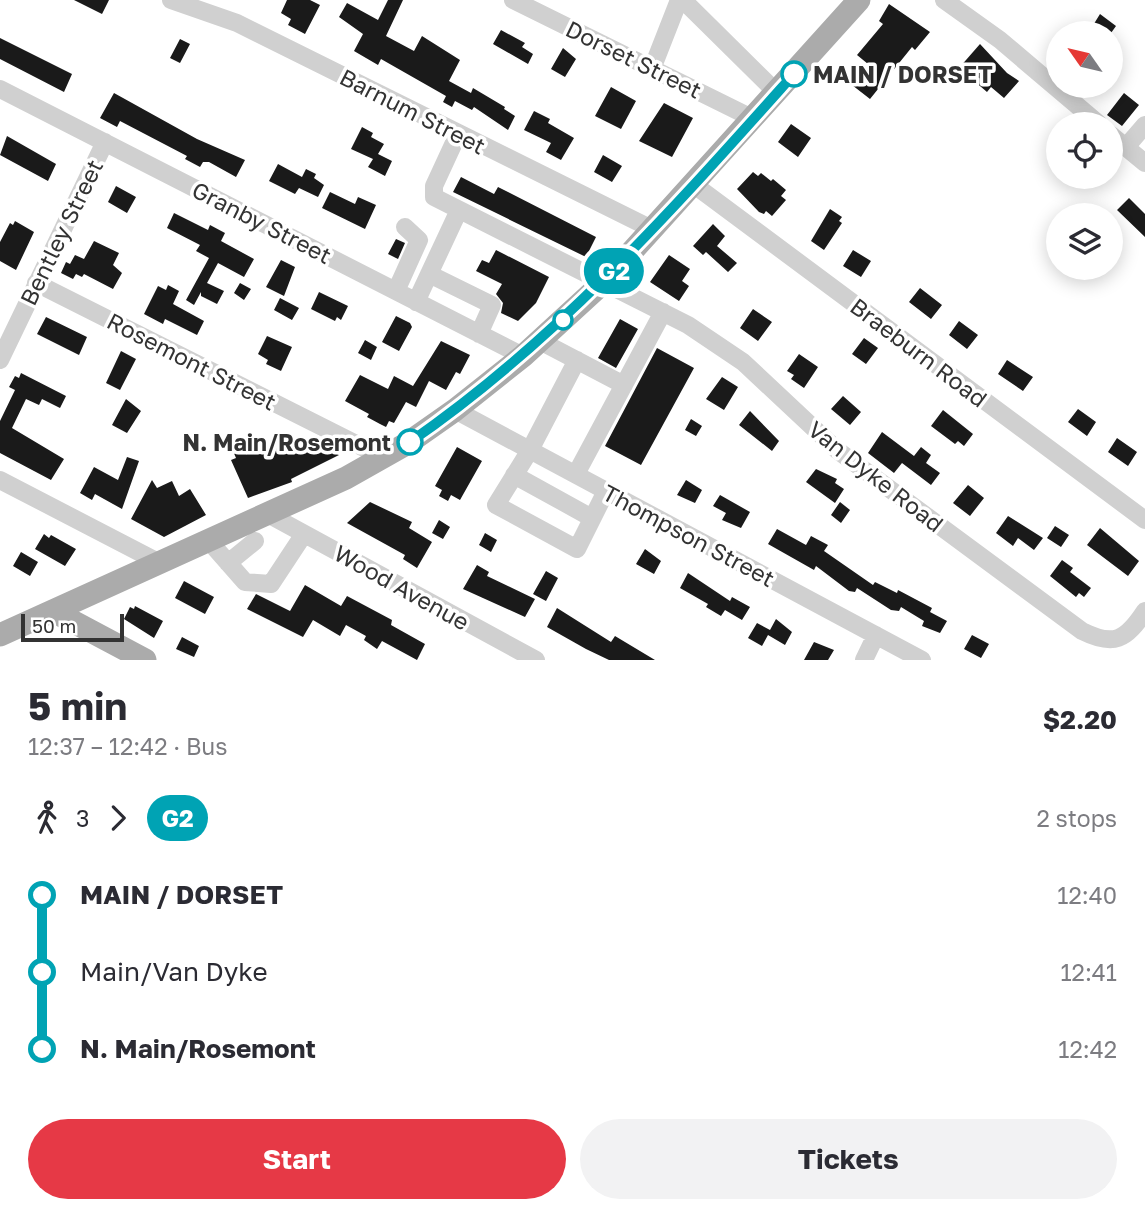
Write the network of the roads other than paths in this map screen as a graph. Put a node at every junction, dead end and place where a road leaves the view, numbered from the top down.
1 (171, 0) edge
2 (513, 0) edge
3 (681, 0) edge
4 (859, 0) edge
5 (944, 0) edge
6 (652, 69) junction
7 (0, 89) edge
8 (777, 93) junction
9 (1085, 112) edge
10 (754, 119) junction
11 (1145, 125) edge
12 (458, 134) junction
13 (104, 142) junction
14 (1123, 145) edge
15 (1126, 147) junction
16 (1145, 163) edge
17 (693, 184) junction
18 (458, 210) junction
19 (405, 227) dead end
20 (652, 229) junction
21 (429, 274) junction
22 (603, 282) junction
23 (36, 283) junction
24 (396, 291) junction
25 (416, 302) junction
26 (663, 312) junction
27 (480, 334) junction
28 (540, 341) junction
29 (523, 356) junction
30 (0, 360) edge
31 (577, 360) junction
32 (624, 385) junction
33 (455, 410) junction
34 (530, 450) junction
35 (384, 458) junction
36 (576, 474) junction
37 (514, 475) junction
38 (0, 480) edge
39 (606, 491) junction
40 (268, 514) junction
41 (593, 518) junction
42 (1145, 520) edge
43 (304, 534) junction
44 (209, 541) junction
45 (255, 541) dead end
46 (160, 563) junction
47 (228, 563) junction
48 (53, 611) junction
49 (1145, 611) edge
50 (0, 635) edge
51 (876, 635) junction
52 (510, 654) edge
53 (145, 660) edge
54 (536, 660) edge
55 (864, 660) edge
56 (922, 660) edge

1 - 12 street, Barnum Street
2 - 6 street, Dorset Street
3 - 6 street
3 - 8 street
4 - 8 main road
5 - 9 street
6 - 10 street, Dorset Street
7 - 13 street, Granby Street
8 - 10 main road
10 - 17 main road
11 - 15 street
12 - 18 street, Van Dyke Road
12 - 20 street, Barnum Street
13 - 23 street, Bentley Street
13 - 24 street, Granby Street
14 - 15 street
15 - 16 street
17 - 20 main road
17 - 42 street, Braeburn Road
18 - 21 street
18 - 22 street, Van Dyke Road
19 - 24 street
20 - 22 main road
21 - 25 street
21 - 27 street
22 - 26 street, Van Dyke Road
22 - 28 main road
23 - 30 street, Bentley Street
23 - 35 street, Rosemont Street
24 - 25 street, Granby Street
25 - 27 street, Granby Street
26 - 32 street
26 - 49 street, Van Dyke Road
27 - 29 street, Granby Street
28 - 29 main road
28 - 31 street
29 - 33 main road
31 - 32 street
31 - 34 street
32 - 36 street
33 - 34 street, Thompson Street
33 - 35 main road
34 - 36 street, Thompson Street
34 - 37 street
35 - 40 main road
36 - 39 street, Thompson Street
37 - 41 street
37 - 41 street
38 - 46 street
39 - 41 street
39 - 51 street, Thompson Street
40 - 43 street, Wood Avenue
40 - 44 main road
43 - 47 street
43 - 52 street, Wood Avenue
44 - 46 main road
44 - 47 street
45 - 47 street
46 - 48 main road
48 - 50 main road
48 - 53 main road
51 - 55 street
51 - 56 street, Thompson Street
52 - 54 street, Wood Avenue

